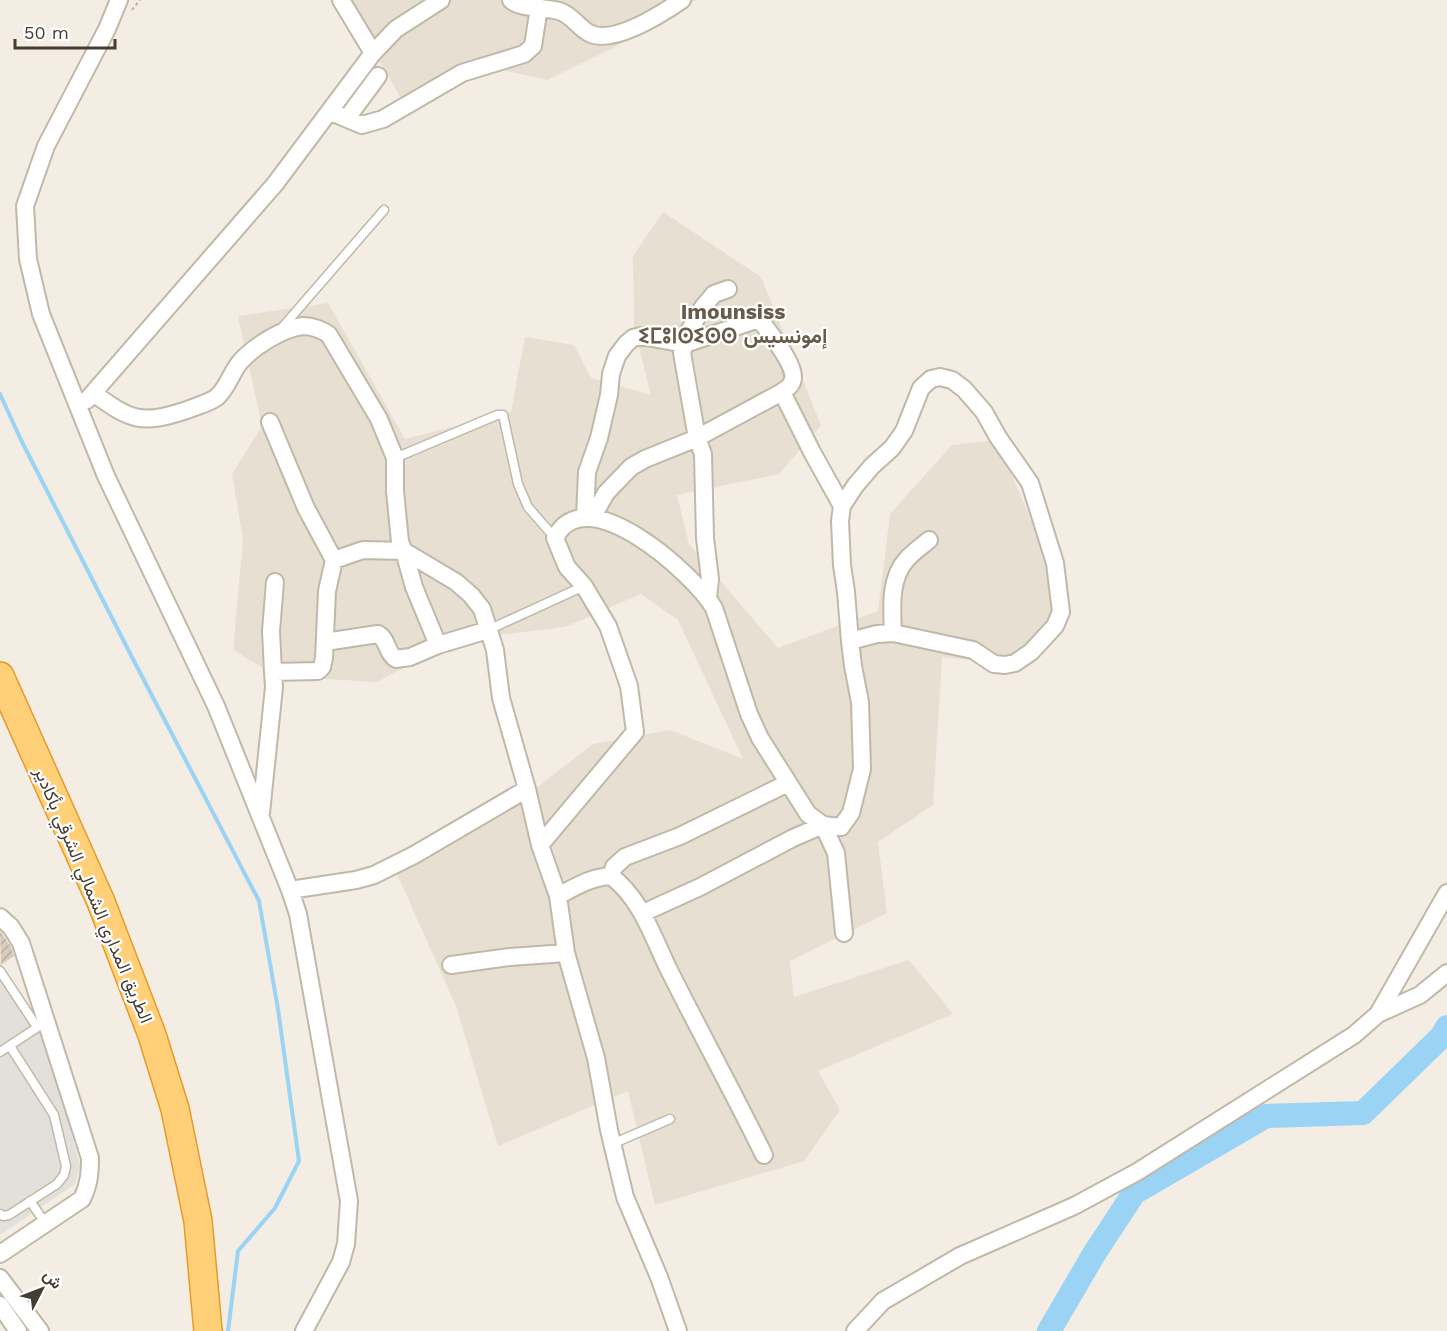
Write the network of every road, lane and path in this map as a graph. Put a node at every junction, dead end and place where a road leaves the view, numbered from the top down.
1 (119, 0) edge
2 (341, 0) edge
3 (441, 0) edge
4 (511, 0) edge
5 (682, 0) edge
6 (539, 7) junction
7 (373, 53) junction
8 (378, 76) dead end
9 (339, 115) junction
10 (384, 210) dead end
11 (728, 289) dead end
12 (276, 334) junction
13 (685, 345) junction
14 (782, 392) junction
15 (93, 393) junction
16 (79, 408) junction
17 (270, 422) dead end
18 (697, 438) junction
19 (394, 458) junction
20 (842, 506) junction
21 (588, 518) junction
22 (555, 538) junction
23 (929, 540) dead end
24 (404, 551) junction
25 (334, 560) junction
26 (275, 582) dead end
27 (584, 586) junction
28 (708, 597) junction
29 (488, 630) junction
30 (893, 633) junction
31 (850, 641) junction
32 (325, 642) junction
33 (438, 645) junction
34 (273, 672) junction
35 (0, 676) edge
36 (0, 715) edge
37 (788, 783) junction
38 (527, 789) junction
39 (260, 816) junction
40 (823, 825) junction
41 (540, 845) junction
42 (611, 876) junction
43 (290, 890) junction
44 (1447, 893) edge
45 (558, 896) junction
46 (642, 913) junction
47 (0, 917) edge
48 (844, 933) dead end
49 (566, 952) junction
50 (451, 964) dead end
51 (0, 971) edge
52 (1447, 973) edge
53 (1378, 1014) junction
54 (42, 1024) junction
55 (10, 1046) junction
56 (0, 1052) edge
57 (670, 1119) dead end
58 (612, 1144) junction
59 (764, 1155) dead end
60 (30, 1201) junction
61 (0, 1214) edge
62 (46, 1224) junction
63 (0, 1254) edge
64 (0, 1278) edge
65 (0, 1305) edge
66 (18, 1331) edge
67 (40, 1331) edge
68 (189, 1331) edge
69 (208, 1331) edge
70 (304, 1331) edge
71 (678, 1331) edge
72 (855, 1331) edge

1 - 16 street
2 - 7 street
3 - 7 street
4 - 6 street
5 - 6 street
6 - 9 street
7 - 9 street
8 - 9 street
9 - 15 street
10 - 12 lane
11 - 13 street
12 - 15 street
12 - 19 street
13 - 14 street
13 - 18 street
13 - 21 street
14 - 18 street
14 - 20 street
15 - 16 street
16 - 39 street
17 - 25 street
18 - 21 street
18 - 28 street
19 - 22 lane
19 - 24 street
20 - 30 street
20 - 31 street
21 - 22 street
21 - 28 street
22 - 27 street
23 - 30 street
24 - 25 street
24 - 29 street
24 - 33 street
25 - 32 street
26 - 34 street
27 - 29 lane
27 - 41 street
28 - 37 street
29 - 33 street
29 - 38 street
30 - 31 street
31 - 40 street
32 - 33 street
32 - 34 street
34 - 39 street
35 - 69 highway, الطريق المداري الشمالي الشرقي بأكادير
36 - 68 highway, الطريق المداري الشمالي الشرقي بأكادير
37 - 40 street
37 - 42 street
38 - 41 street
38 - 43 street
39 - 43 street
40 - 46 street
40 - 48 street
41 - 45 street
42 - 45 street
42 - 46 street
43 - 70 street
44 - 53 street
45 - 49 street
46 - 59 street
47 - 54 street
49 - 50 street
49 - 58 street
51 - 54 lane
52 - 53 street
53 - 72 street
54 - 55 lane
54 - 62 street
55 - 56 lane
55 - 60 lane
57 - 58 lane
58 - 71 street
60 - 61 lane
60 - 62 lane
62 - 63 street
64 - 67 street
65 - 66 street

